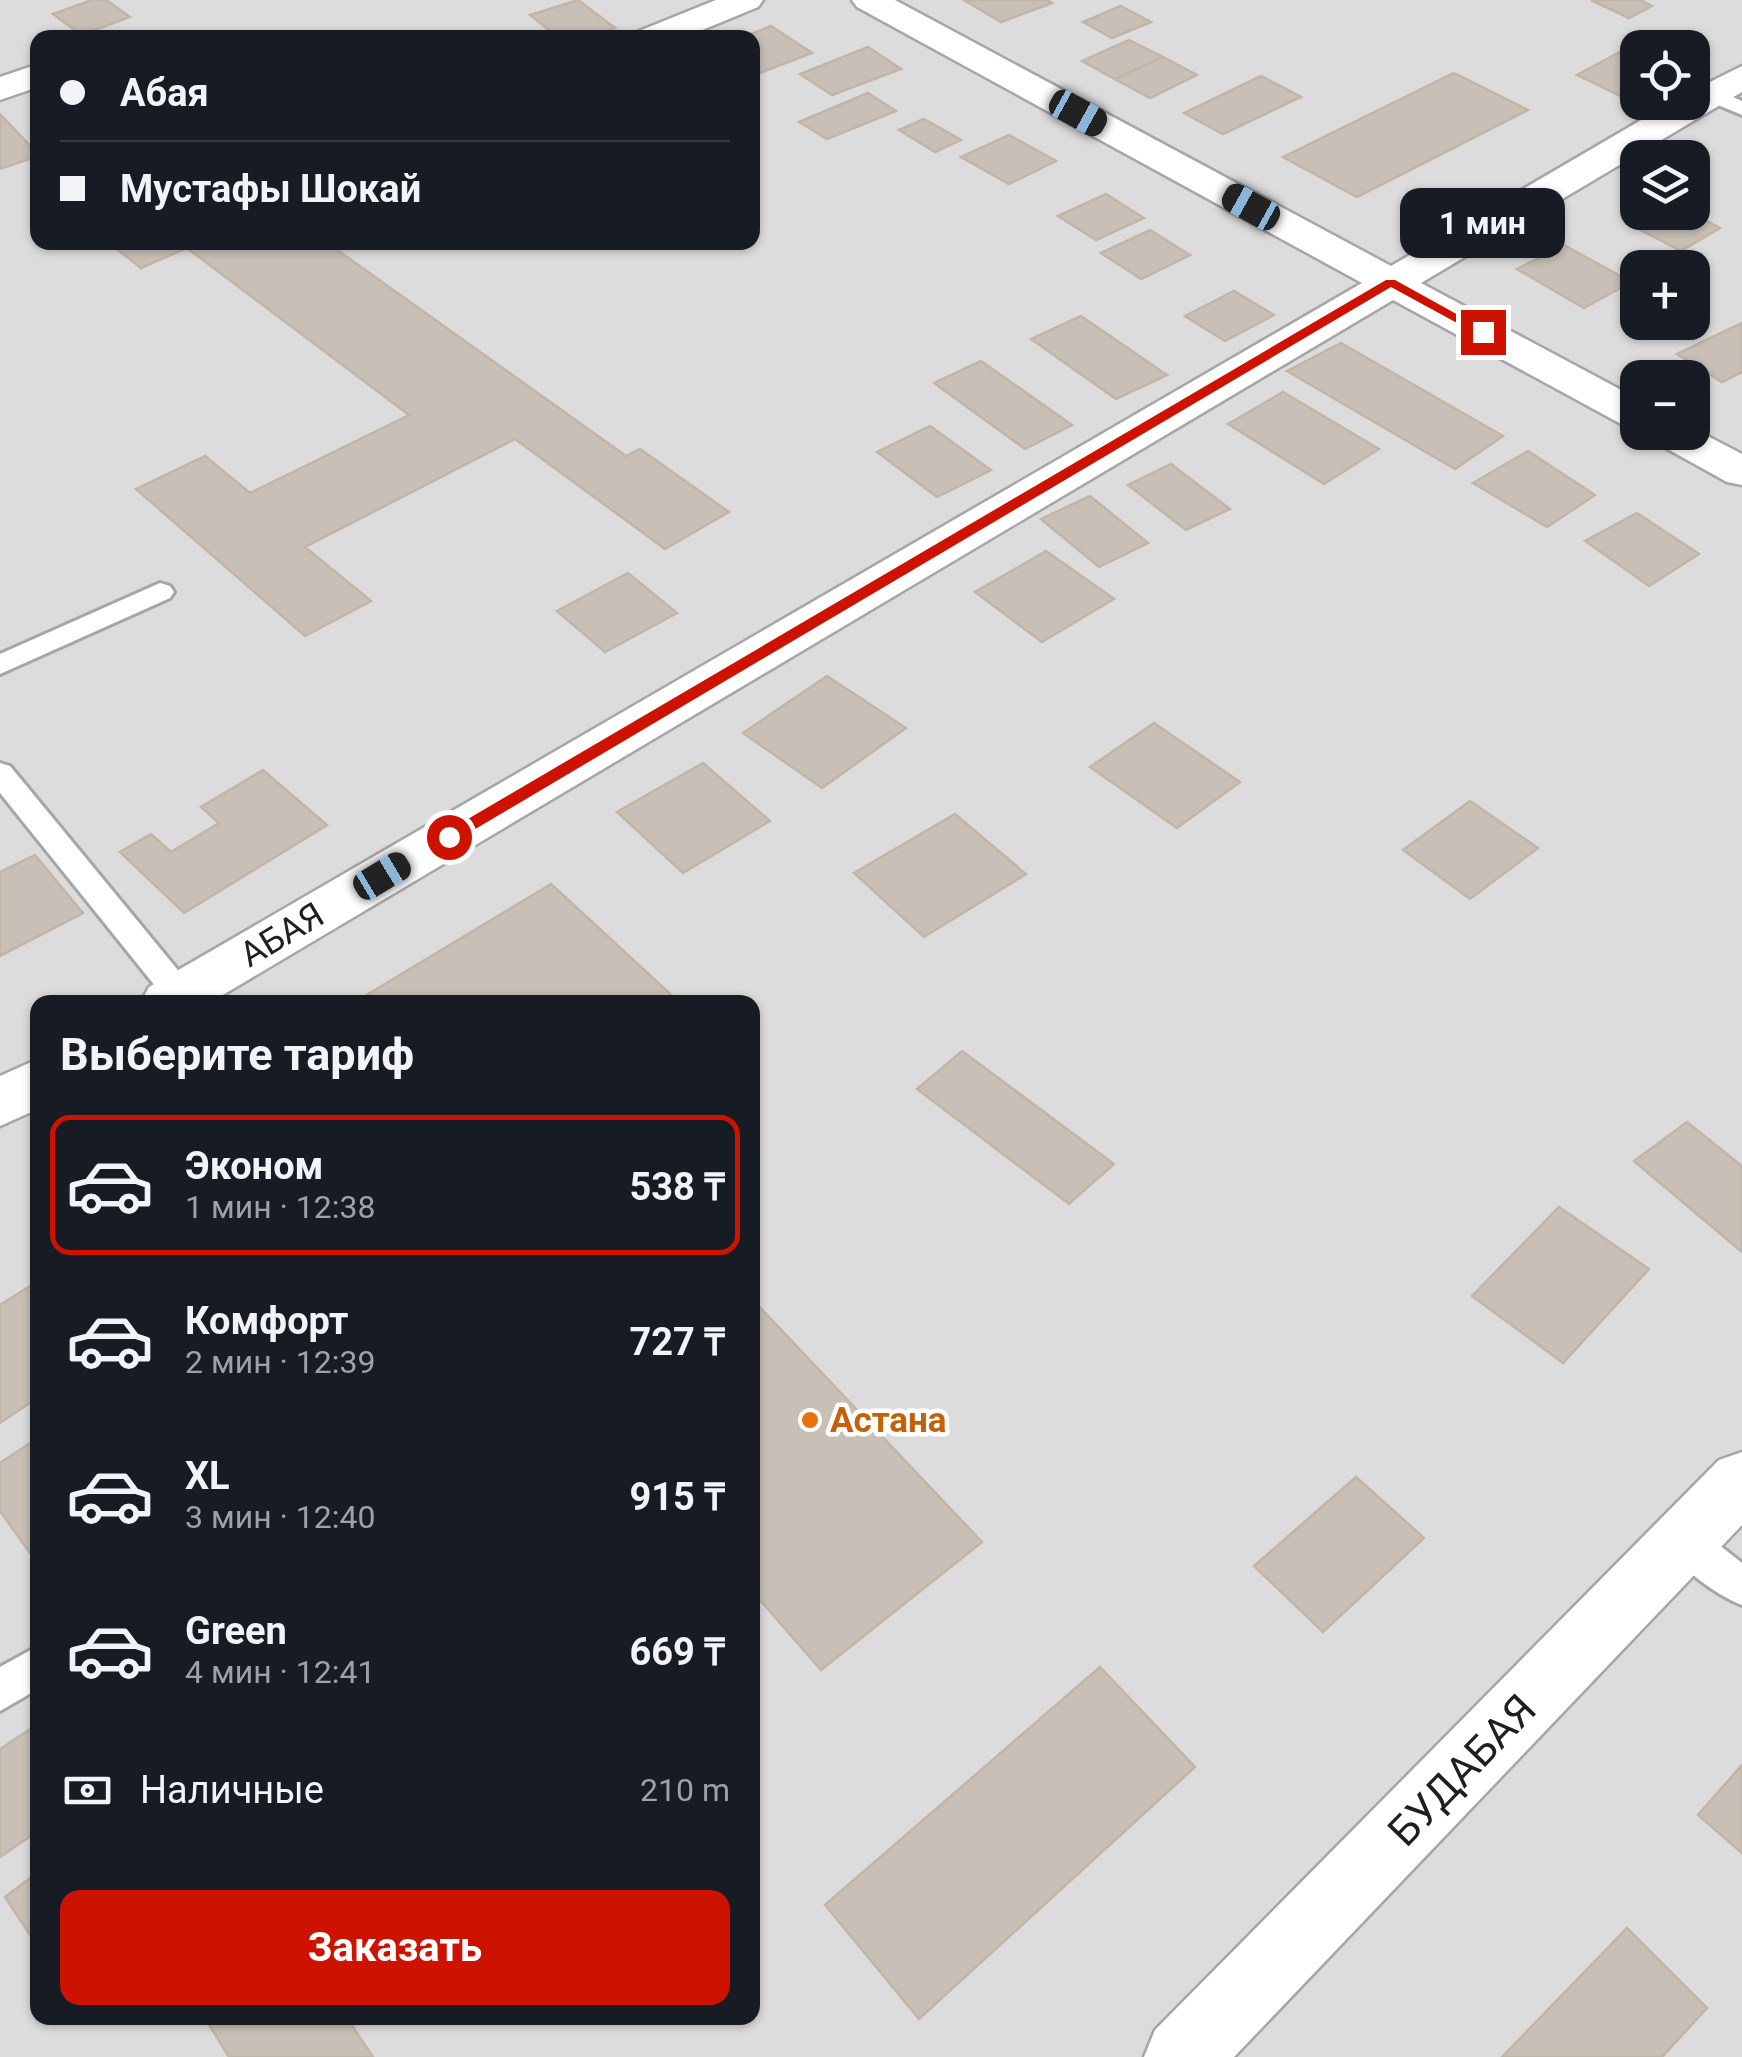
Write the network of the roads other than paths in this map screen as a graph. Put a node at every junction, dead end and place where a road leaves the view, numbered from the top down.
1 (746, 0) edge
2 (869, 0) edge
3 (670, 30) edge
4 (30, 78) edge
5 (0, 89) edge
6 (1732, 94) edge
7 (1390, 282) junction
8 (1620, 406) edge
9 (1701, 450) edge
10 (1742, 472) edge
11 (160, 592) dead end
12 (0, 665) edge
13 (0, 773) edge
14 (171, 995) edge
15 (181, 995) edge
16 (30, 1085) edge
17 (0, 1103) edge
18 (1742, 1481) edge
19 (1685, 1542) junction
20 (1742, 1587) edge
21 (30, 1670) edge
22 (0, 1691) edge
23 (1182, 2057) edge

1 - 3 street
2 - 7 street
4 - 5 street
6 - 7 street, АБАЯ
7 - 8 street
7 - 15 street, АБАЯ
9 - 10 street
11 - 12 lane
13 - 14 lane
16 - 17 street
18 - 19 street, БУДАБАЯ
19 - 20 lane
19 - 23 street, БУДАБАЯ
21 - 22 lane

